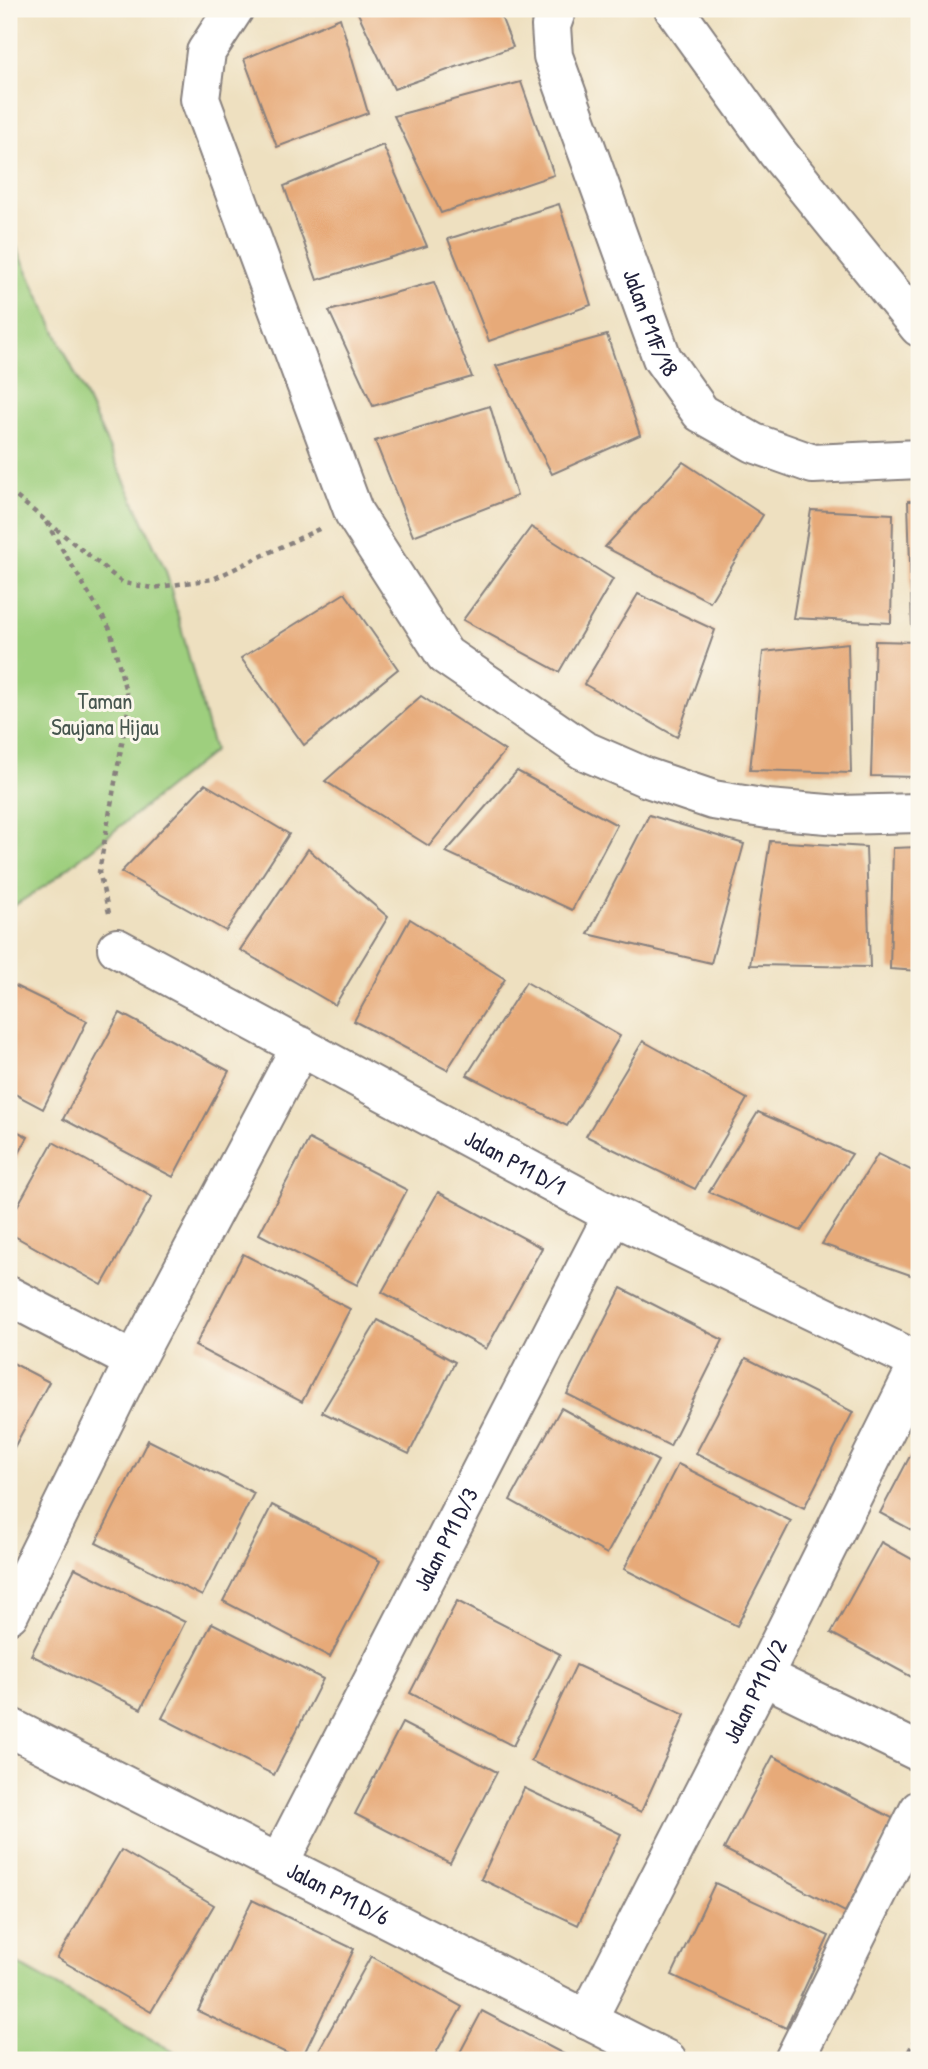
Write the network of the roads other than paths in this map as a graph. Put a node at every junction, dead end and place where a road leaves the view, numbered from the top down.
1 (234, 9) edge
2 (557, 9) edge
3 (674, 9) edge
4 (919, 327) edge
5 (919, 459) edge
6 (919, 813) edge
7 (117, 948) road end
8 (301, 1046) junction
9 (613, 1215) junction
10 (9, 1296) edge
11 (134, 1361) junction
12 (919, 1363) edge
13 (9, 1614) edge
14 (763, 1676) junction
15 (9, 1727) edge
16 (919, 1752) edge
17 (919, 1810) edge
18 (279, 1863) junction
19 (587, 2020) junction
20 (667, 2060) edge
21 (794, 2060) edge

1 - 6 street
2 - 5 street, Jalan P11F/18
3 - 4 street
7 - 8 street, Jalan P11 D/1
8 - 9 street, Jalan P11 D/1
8 - 11 street
9 - 12 street, Jalan P11 D/1
9 - 18 street, Jalan P11 D/3
10 - 11 street
11 - 13 street
12 - 14 street, Jalan P11 D/2
14 - 16 street
14 - 19 street, Jalan P11 D/2
15 - 18 street, Jalan P11 D/6
17 - 21 street
18 - 19 street, Jalan P11 D/6
19 - 20 street, Jalan P11 D/6

